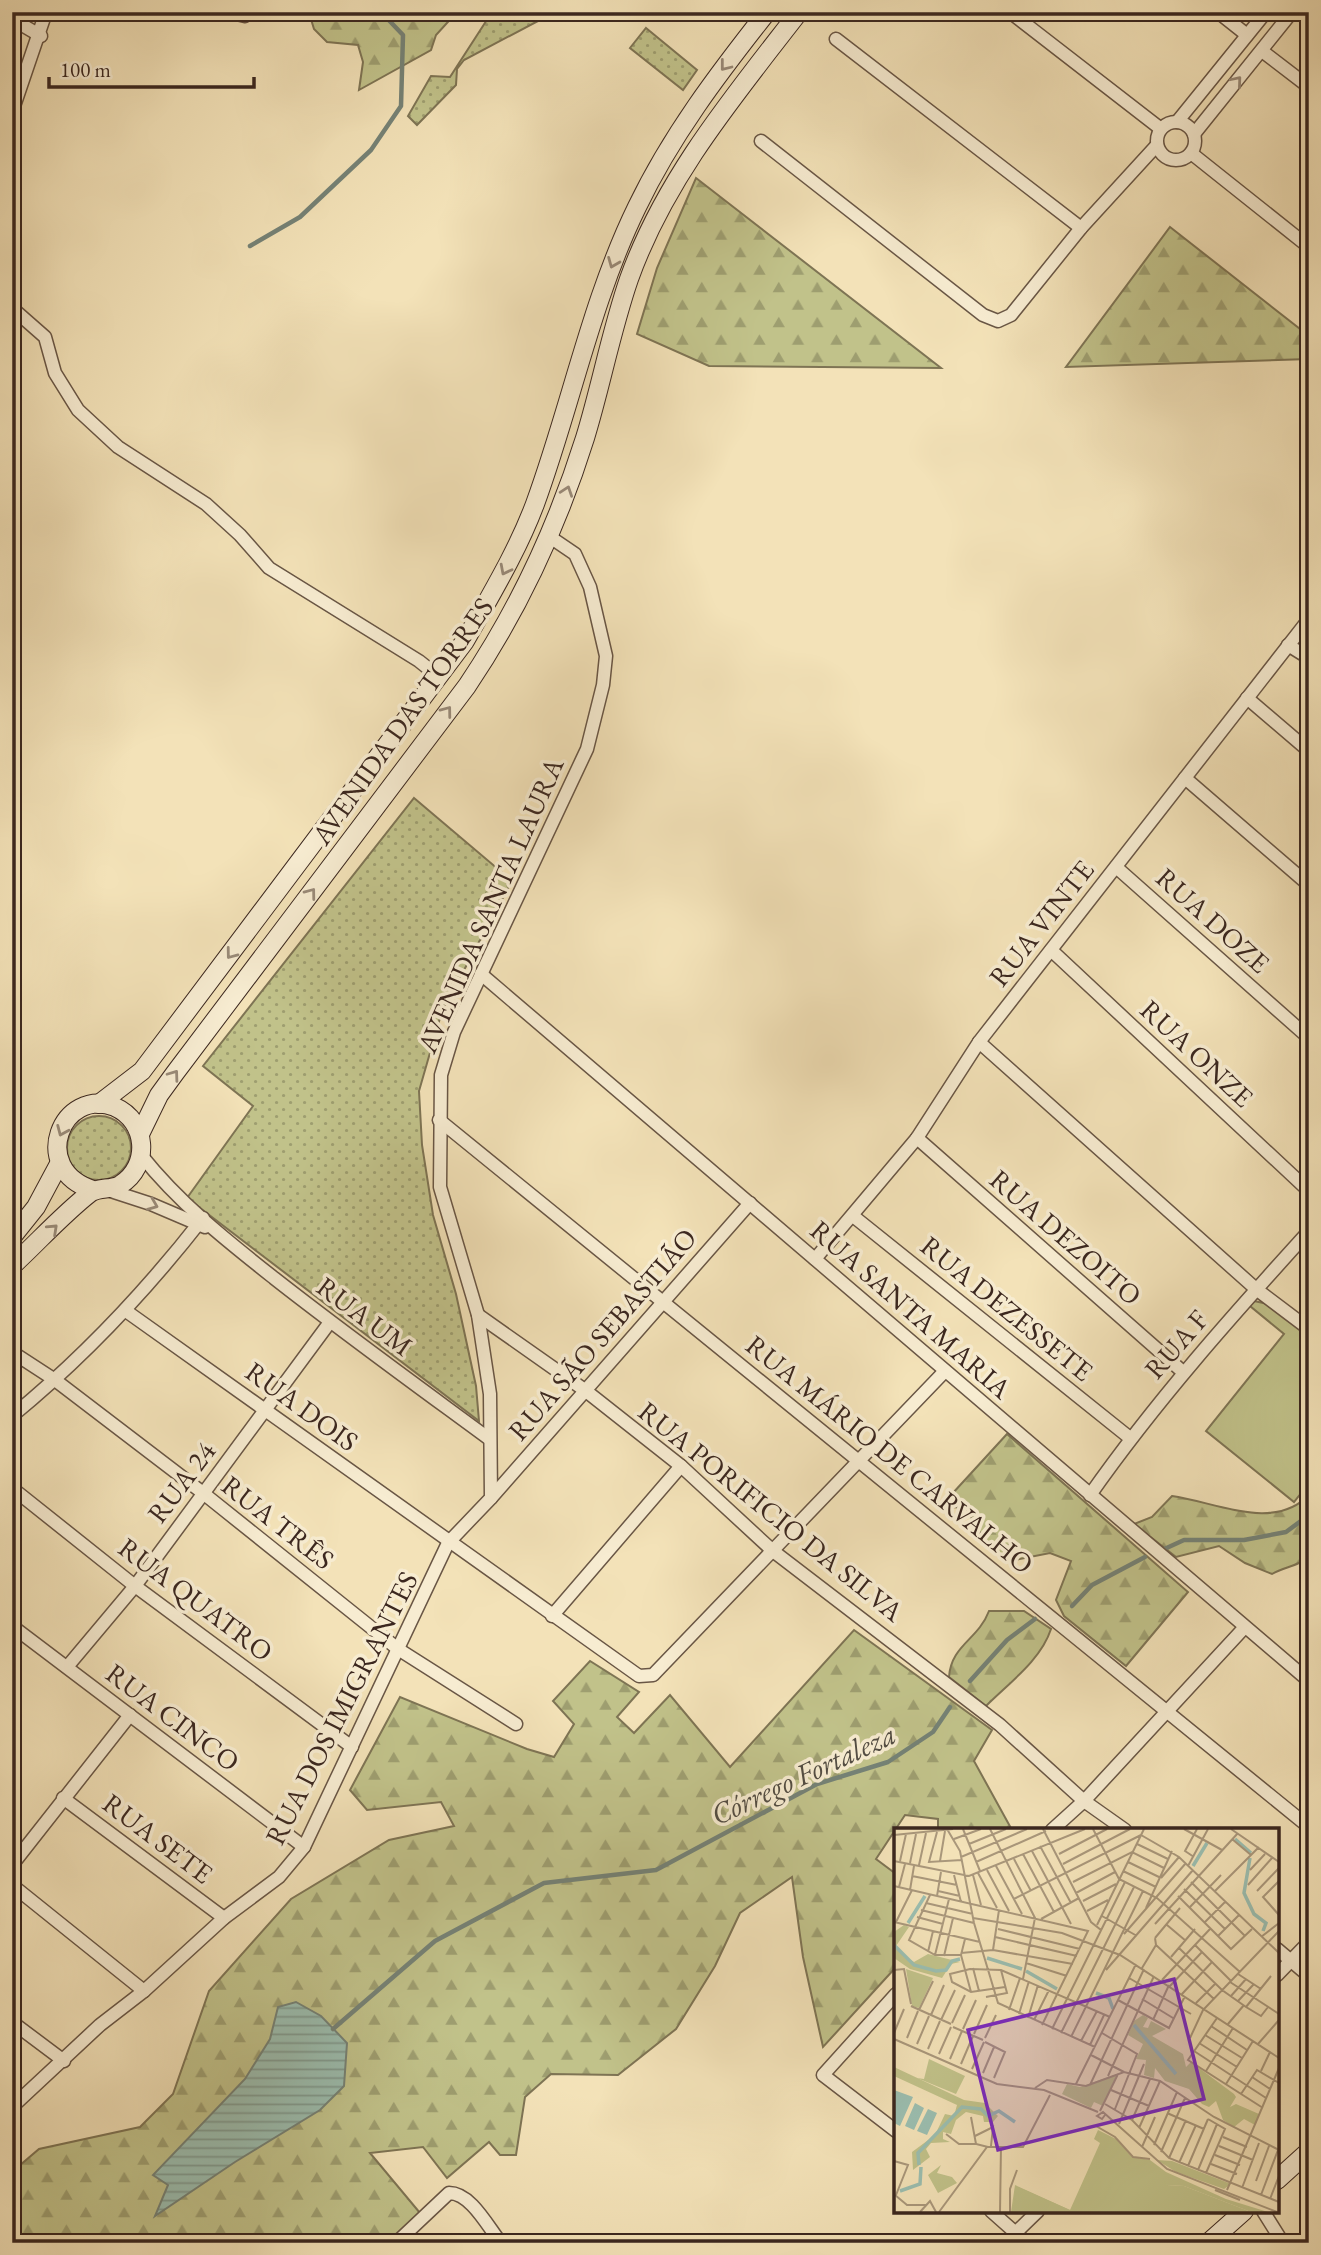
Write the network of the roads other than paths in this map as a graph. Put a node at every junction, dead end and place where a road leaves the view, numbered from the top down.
1 (46, 12) edge
2 (228, 12) edge
3 (250, 12) edge
4 (767, 12) edge
5 (799, 12) edge
6 (1010, 12) edge
7 (1218, 12) edge
8 (1266, 12) edge
9 (1292, 12) edge
10 (12, 19) edge
11 (1247, 35) junction
12 (41, 36) junction
13 (836, 39) dead end
14 (1262, 51) junction
15 (1309, 88) edge
16 (12, 112) edge
17 (1177, 122) junction
18 (1161, 129) junction
19 (1194, 134) junction
20 (761, 141) dead end
21 (1157, 145) junction
22 (1191, 153) junction
23 (1170, 159) junction
24 (1133, 175) junction
25 (1082, 228) junction
26 (1309, 247) edge
27 (12, 307) edge
28 (550, 537) junction
29 (1309, 619) edge
30 (1288, 645) junction
31 (1309, 657) edge
32 (439, 677) junction
33 (1247, 698) junction
34 (1309, 751) edge
35 (1185, 778) junction
36 (1116, 867) junction
37 (1309, 885) edge
38 (1051, 950) junction
39 (481, 974) junction
40 (1309, 1038) edge
41 (979, 1042) junction
42 (99, 1104) junction
43 (439, 1120) junction
44 (140, 1134) junction
45 (917, 1138) junction
46 (141, 1155) junction
47 (59, 1164) junction
48 (100, 1190) junction
49 (1309, 1191) edge
50 (750, 1203) junction
51 (853, 1216) junction
52 (201, 1221) junction
53 (1309, 1231) edge
54 (12, 1237) edge
55 (815, 1259) junction
56 (12, 1266) edge
57 (1256, 1289) junction
58 (663, 1301) junction
59 (126, 1311) junction
60 (478, 1315) junction
61 (330, 1322) junction
62 (1309, 1329) edge
63 (12, 1352) edge
64 (945, 1371) junction
65 (1183, 1372) junction
66 (55, 1380) junction
67 (586, 1391) junction
68 (267, 1410) junction
69 (12, 1416) edge
70 (488, 1438) junction
71 (1130, 1438) junction
72 (859, 1461) junction
73 (681, 1466) junction
74 (12, 1488) edge
75 (203, 1493) junction
76 (1090, 1495) junction
77 (491, 1498) junction
78 (448, 1543) junction
79 (773, 1551) junction
80 (135, 1586) junction
81 (552, 1616) junction
82 (12, 1626) edge
83 (1244, 1628) junction
84 (398, 1649) junction
85 (67, 1667) junction
86 (1309, 1681) edge
87 (1168, 1712) junction
88 (130, 1715) junction
89 (516, 1724) dead end
90 (352, 1747) junction
91 (63, 1798) junction
92 (1084, 1801) junction
93 (1309, 1827) edge
94 (1054, 1828) edge
95 (1122, 1828) edge
96 (304, 1846) junction
97 (12, 1865) edge
98 (12, 1885) edge
99 (224, 1918) junction
100 (1309, 1942) edge
101 (1279, 1951) edge
102 (1292, 1961) junction
103 (1279, 1973) edge
104 (1309, 1976) edge
105 (144, 1991) junction
106 (894, 1996) edge
107 (12, 2022) edge
108 (64, 2061) junction
109 (12, 2107) edge
110 (894, 2129) edge
111 (1309, 2151) edge
112 (1279, 2178) edge
113 (993, 2213) edge
114 (1036, 2213) edge
115 (1242, 2213) edge
116 (1264, 2213) edge
117 (1017, 2233) junction
118 (396, 2243) edge
119 (501, 2243) edge
120 (1005, 2243) edge
121 (1027, 2243) edge
122 (1208, 2243) edge
123 (1283, 2243) edge

1 - 12 street
2 - 3 street
4 -> 32 main road, AVENIDA DAS TORRES
28 -> 5 main road, AVENIDA DAS TORRES
6 - 18 street
7 - 11 street
8 - 11 street
9 - 14 street
10 - 12 street
11 - 17 street
12 - 16 street
13 - 25 street
14 - 15 street
19 -> 14 street
17 - 18 street
17 - 19 street
18 - 21 street
19 - 22 street
20 - 25 street
21 - 23 street
21 - 24 street
22 - 23 street
22 - 26 street
23 - 24 street
24 - 25 street
27 - 32 street
28 - 39 street, AVENIDA SANTA LAURA
44 -> 28 main road, AVENIDA DAS TORRES
29 - 30 street, RUA VINTE
30 - 31 street
30 - 33 street, RUA VINTE
32 -> 42 main road, AVENIDA DAS TORRES
33 - 34 street
33 - 35 street, RUA VINTE
35 - 36 street, RUA VINTE
35 - 37 street
36 - 38 street, RUA VINTE
36 - 40 street, RUA DOZE
38 - 41 street, RUA VINTE
38 - 49 street, RUA ONZE
39 - 43 street, AVENIDA SANTA LAURA
39 - 50 street, RUA SANTA MARIA
41 - 45 street, RUA VINTE
41 - 57 street
42 - 44 main road
42 -> 47 main road, AVENIDA DAS TORRES
43 - 58 street, RUA MÁRIO DE CARVALHO
43 - 60 street, AVENIDA SANTA LAURA
44 - 46 main road, AVENIDA DAS TORRES
45 - 51 street, RUA VINTE
45 - 65 street, RUA DEZOITO
46 - 48 main road
46 - 52 street, RUA UM
47 - 48 main road
47 - 54 main road, AVENIDA DAS TORRES
48 -> 52 street, RUA UM
56 -> 48 main road
50 - 55 street, RUA SANTA MARIA
50 - 58 street, RUA SÃO SEBASTIÃO
51 - 55 street, RUA VINTE
51 - 71 street, RUA DEZESSETE
52 - 59 street
52 - 61 street, RUA UM
53 - 57 street, RUA F
55 - 64 street, RUA SANTA MARIA
57 - 62 street
57 - 65 street, RUA F
58 - 67 street, RUA SÃO SEBASTIÃO
58 - 72 street, RUA MÁRIO DE CARVALHO
59 - 66 street
59 - 68 street, RUA DOIS
60 - 67 street, RUA PORIFICIO DA SILVA
60 - 70 street, AVENIDA SANTA LAURA
61 - 68 street, RUA 24
61 - 70 street, RUA UM
63 - 66 street, RUA TRÊS
64 - 72 street
64 - 76 street, RUA SANTA MARIA
65 - 71 street, RUA F
66 - 69 street
66 - 75 street, RUA TRÊS
67 - 73 street, RUA PORIFICIO DA SILVA
67 - 77 street, RUA SÃO SEBASTIÃO
68 - 75 street, RUA 24
68 - 78 street, RUA DOIS
70 - 77 street, AVENIDA SANTA LAURA
71 - 76 street, RUA F
72 - 79 street
72 - 87 street, RUA MÁRIO DE CARVALHO
73 - 79 street, RUA PORIFICIO DA SILVA
73 - 81 street
74 - 80 street, RUA QUATRO
75 - 80 street, RUA 24
75 - 84 street, RUA TRÊS
76 - 83 street, RUA SANTA MARIA
77 - 78 street
78 - 81 street, RUA DOIS
78 - 84 street, RUA DOS IMIGRANTES
79 - 81 street, RUA DOIS
79 - 92 street, RUA PORIFICIO DA SILVA
80 - 85 street, RUA 24
80 - 90 street, RUA QUATRO
82 - 85 street, RUA CINCO
83 - 86 street, RUA SANTA MARIA
83 - 87 street
84 - 89 street, RUA TRÊS
84 - 90 street, RUA DOS IMIGRANTES
85 - 88 street, RUA CINCO
87 - 92 street
87 - 93 street, RUA MÁRIO DE CARVALHO
88 - 91 street
88 - 96 street, RUA CINCO
90 - 96 street, RUA DOS IMIGRANTES
91 - 97 street
91 - 99 street, RUA SETE
92 - 94 street
92 - 95 street, RUA PORIFICIO DA SILVA
96 - 99 street, RUA DOS IMIGRANTES
98 - 105 street
99 - 105 street, RUA DOS IMIGRANTES
100 - 102 street
101 - 102 street
102 - 103 street
102 - 104 street
105 - 108 street, RUA DOS IMIGRANTES
106 - 110 street
107 - 108 street
108 - 109 street, RUA DOS IMIGRANTES
111 - 112 main road
113 - 117 street
114 - 117 street
115 - 122 main road
116 - 123 street
117 - 120 street
117 - 121 street
118 - 119 street

